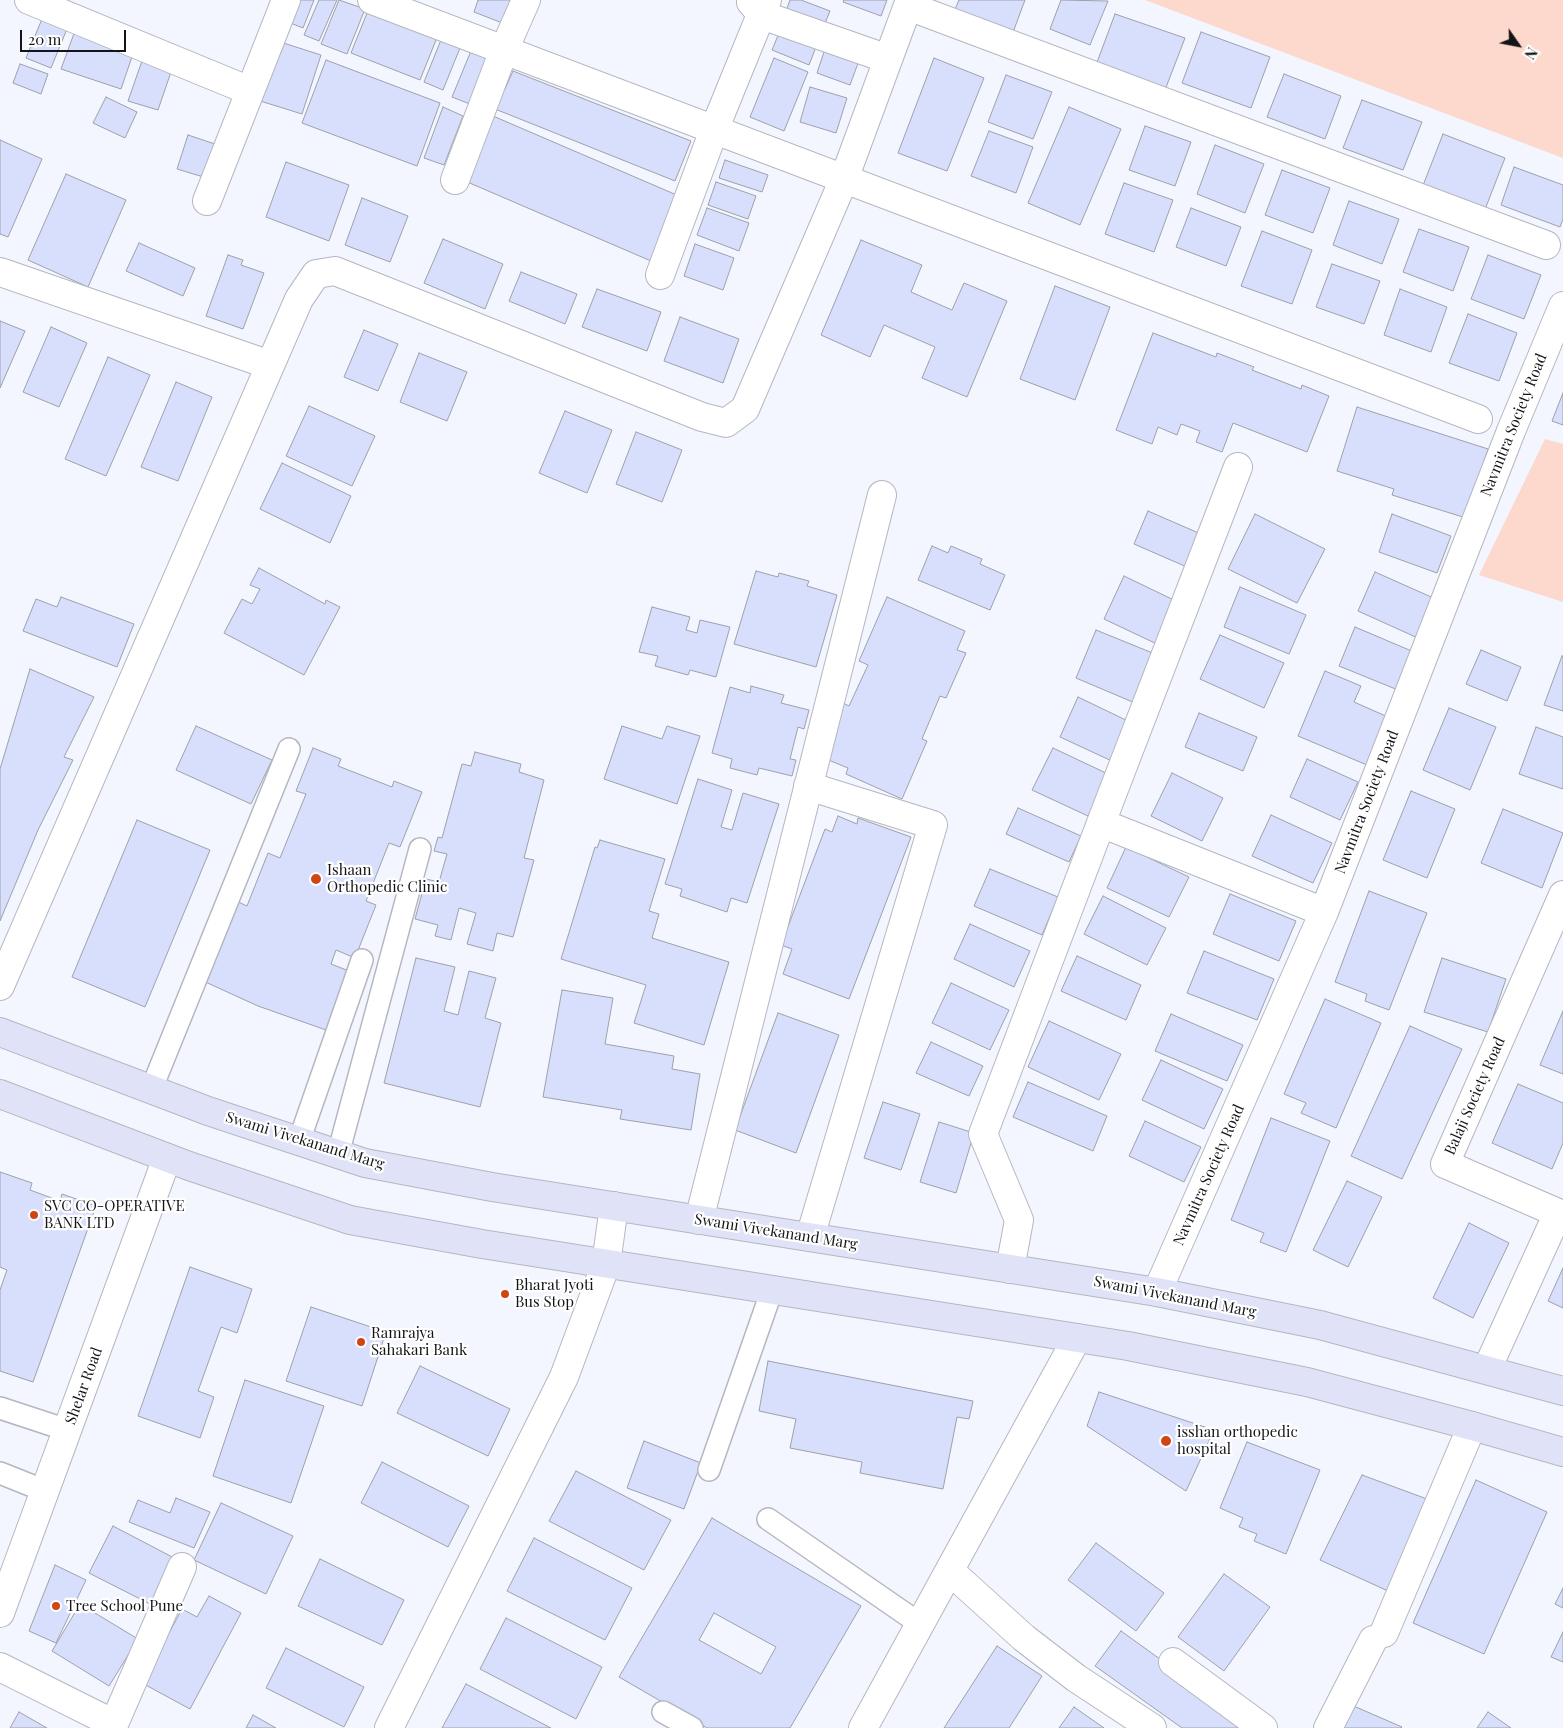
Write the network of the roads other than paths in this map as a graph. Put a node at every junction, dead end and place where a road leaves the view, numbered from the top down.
1 (29, 0) edge
2 (286, 0) edge
3 (372, 0) edge
4 (526, 0) edge
5 (909, 3) edge
6 (759, 5) edge
7 (504, 50) junction
8 (888, 59) junction
9 (250, 91) junction
10 (714, 130) junction
11 (844, 179) junction
12 (455, 180) dead end
13 (207, 200) dead end
14 (1546, 245) dead end
15 (0, 272) edge
16 (660, 275) dead end
17 (1563, 306) edge
18 (270, 365) junction
19 (1478, 419) dead end
20 (1238, 467) dead end
21 (882, 495) dead end
22 (289, 749) dead end
23 (808, 786) junction
24 (1101, 823) junction
25 (420, 849) dead end
26 (1563, 895) edge
27 (1324, 912) junction
28 (362, 960) dead end
29 (0, 986) edge
30 (0, 1032) edge
31 (151, 1090) junction
32 (0, 1094) edge
33 (299, 1141) junction
34 (338, 1154) junction
35 (167, 1158) junction
36 (614, 1206) junction
37 (1560, 1211) edge
38 (699, 1220) junction
39 (810, 1237) junction
40 (606, 1264) junction
41 (1010, 1269) junction
42 (772, 1290) junction
43 (1157, 1292) junction
44 (1077, 1338) junction
45 (1487, 1370) junction
46 (1563, 1391) edge
47 (0, 1408) edge
48 (1472, 1426) junction
49 (67, 1430) junction
50 (1563, 1452) edge
51 (709, 1470) dead end
52 (0, 1473) edge
53 (45, 1491) junction
54 (768, 1519) dead end
55 (182, 1567) dead end
56 (950, 1571) junction
57 (0, 1613) edge
58 (920, 1624) junction
59 (1173, 1662) dead end
60 (0, 1667) edge
61 (663, 1712) dead end
62 (113, 1726) edge
63 (389, 1728) edge
64 (692, 1728) edge
65 (863, 1728) edge
66 (1152, 1728) edge
67 (1263, 1728) edge
68 (1328, 1728) edge

1 - 9 street
2 - 9 street
3 - 7 street
4 - 7 street
5 - 8 street
5 - 14 street
6 - 8 street
6 - 10 street
7 - 10 street
7 - 12 street
8 - 11 street
9 - 13 street
10 - 11 street
10 - 16 street
11 - 18 street
11 - 19 street
15 - 18 street
17 - 27 street, Navmitra Society Road
18 - 29 street
20 - 24 street
21 - 23 street
22 - 31 lane
23 - 38 street
23 - 39 street
24 - 27 street
24 - 41 street
25 - 34 lane
26 - 37 street, Balaji Society Road
27 - 43 street, Navmitra Society Road
28 - 33 lane
30 - 31 main road, Swami Vivekanand Marg
31 - 33 main road, Swami Vivekanand Marg
32 - 35 main road
33 - 34 main road, Swami Vivekanand Marg
34 - 36 main road, Swami Vivekanand Marg
35 - 40 main road
35 - 49 street, Shelar Road
36 - 38 main road, Swami Vivekanand Marg
36 - 40 street
37 - 45 street, Balaji Society Road
38 - 39 main road, Swami Vivekanand Marg
39 - 41 main road, Swami Vivekanand Marg
40 - 42 main road
40 - 63 street
41 - 43 main road, Swami Vivekanand Marg
42 - 44 main road
42 - 51 lane
43 - 45 main road, Swami Vivekanand Marg
44 - 48 main road
44 - 56 street
45 - 46 main road, Swami Vivekanand Marg
47 - 49 lane
48 - 50 main road
48 - 68 street
49 - 53 street, Shelar Road
52 - 53 lane
53 - 57 street, Shelar Road
54 - 58 lane
55 - 62 street
56 - 58 street
56 - 66 street
58 - 65 street
59 - 67 street
60 - 62 street
61 - 64 lane

